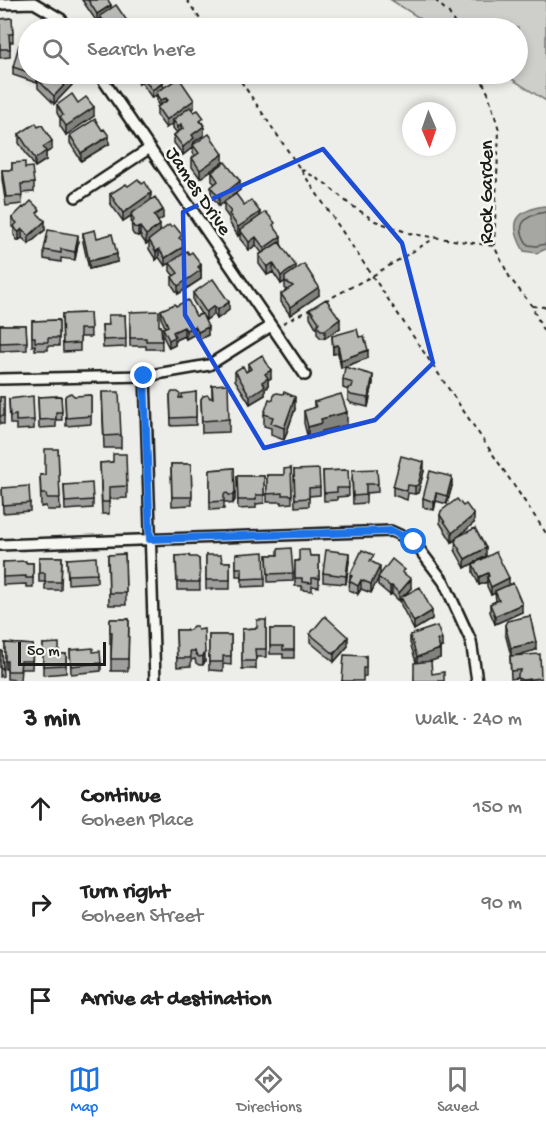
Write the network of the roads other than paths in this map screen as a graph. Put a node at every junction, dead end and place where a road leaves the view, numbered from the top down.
1 (0, 4) edge
2 (59, 18) edge
3 (106, 84) edge
4 (150, 148) junction
5 (76, 197) dead end
6 (271, 326) junction
7 (305, 375) dead end
8 (144, 376) junction
9 (0, 379) edge
10 (150, 539) junction
11 (0, 545) edge
12 (155, 681) edge
13 (477, 681) edge

1 - 2 street
3 - 4 street, James Drive
4 - 5 street
4 - 6 street, James Drive
6 - 7 street, James Drive
6 - 8 street
8 - 9 street
8 - 10 street
10 - 11 street
10 - 12 street
10 - 13 street

